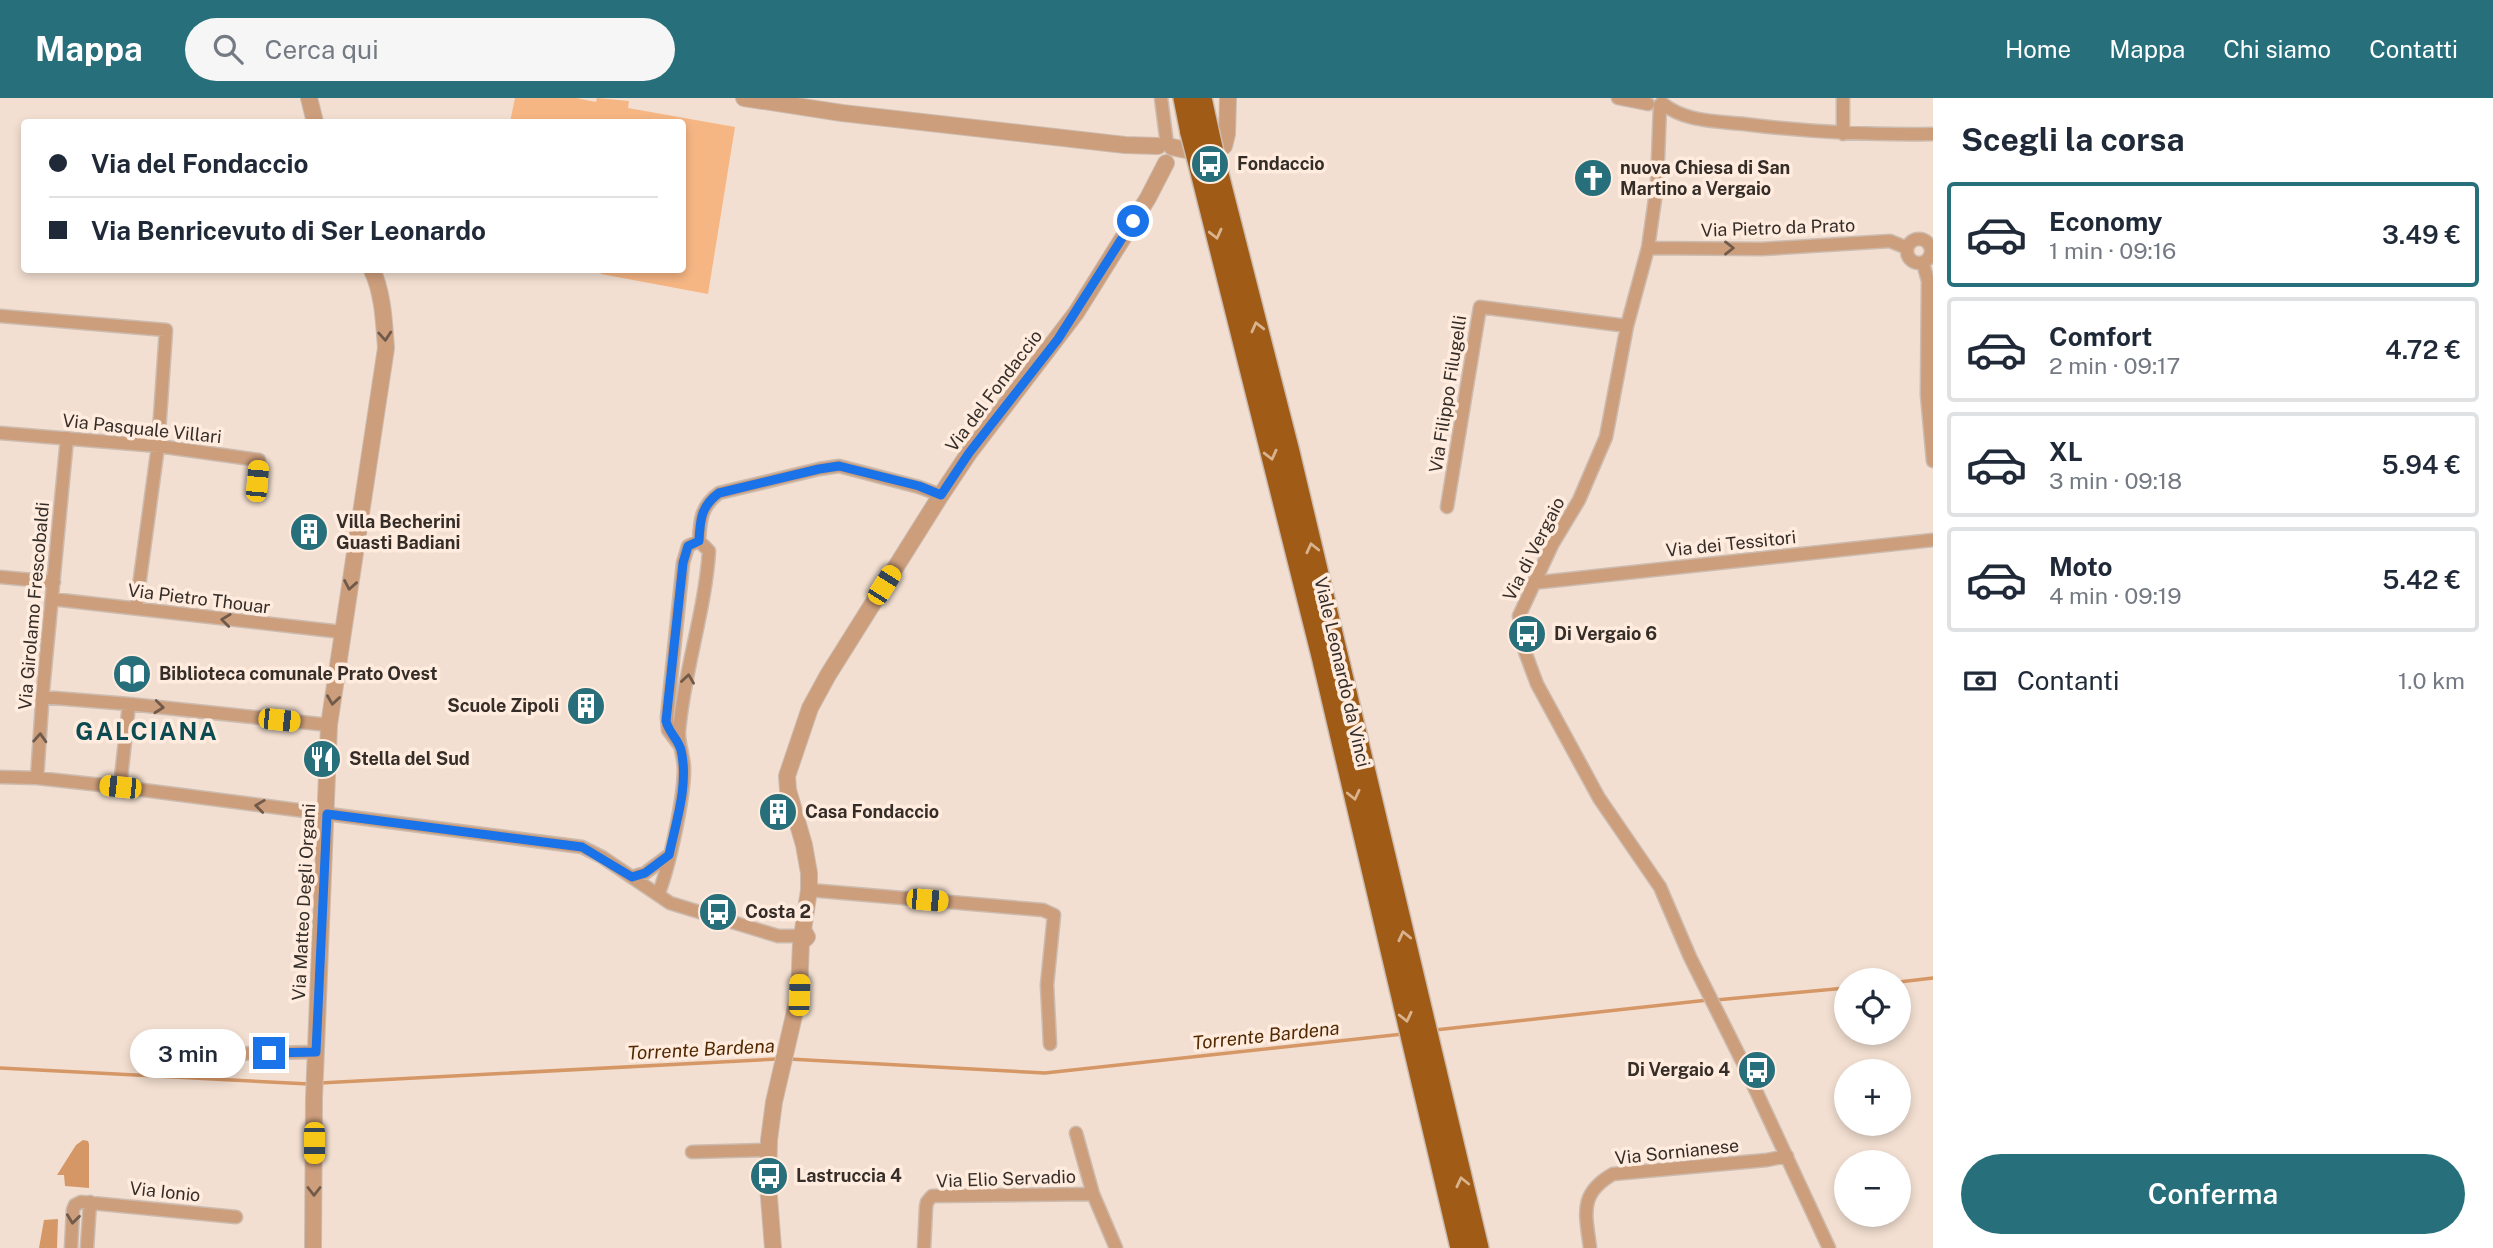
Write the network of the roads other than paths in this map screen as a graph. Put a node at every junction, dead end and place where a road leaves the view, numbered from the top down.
1 (309, 98) edge
2 (744, 98) edge
3 (1161, 98) edge
4 (1184, 98) edge
5 (1201, 98) edge
6 (1228, 98) edge
7 (1618, 98) edge
8 (1843, 98) edge
9 (1656, 102) edge
10 (1691, 118) junction
11 (315, 119) edge
12 (1660, 131) junction
13 (1843, 134) junction
14 (1933, 134) edge
15 (1179, 152) junction
16 (1931, 244) edge
17 (1648, 248) junction
18 (1907, 248) junction
19 (1923, 263) junction
20 (374, 273) edge
21 (0, 316) edge
22 (1627, 326) junction
23 (0, 433) edge
24 (67, 438) junction
25 (158, 446) junction
26 (1933, 461) edge
27 (257, 481) dead end
28 (941, 495) junction
29 (1447, 507) dead end
30 (1933, 540) edge
31 (699, 541) junction
32 (0, 577) edge
33 (54, 582) junction
34 (1532, 583) junction
35 (52, 599) junction
36 (136, 608) junction
37 (342, 632) junction
38 (42, 698) junction
39 (129, 704) junction
40 (667, 717) junction
41 (681, 722) junction
42 (329, 725) junction
43 (680, 746) junction
44 (0, 777) edge
45 (37, 778) junction
46 (120, 787) junction
47 (327, 814) junction
48 (669, 855) junction
49 (632, 877) junction
50 (809, 890) junction
51 (658, 895) junction
52 (799, 936) junction
53 (1050, 1044) dead end
54 (145, 1048) dead end
55 (316, 1052) junction
56 (1076, 1133) dead end
57 (768, 1150) junction
58 (692, 1152) dead end
59 (1787, 1156) junction
60 (1093, 1194) junction
61 (90, 1202) junction
62 (236, 1217) dead end
63 (71, 1248) edge
64 (87, 1248) edge
65 (313, 1248) edge
66 (773, 1248) edge
67 (924, 1248) edge
68 (1116, 1248) edge
69 (1461, 1248) edge
70 (1478, 1248) edge
71 (1590, 1248) edge
72 (1829, 1248) edge

1 - 11 street
2 - 15 street
3 - 15 street
4 - 15 highway, Viale Leonardo da Vinci
5 - 15 highway, Viale Leonardo da Vinci
6 - 15 street
7 - 9 street
8 - 13 street
9 - 10 street
9 - 12 street, Via di Vergaio
10 - 12 street
10 - 13 street
12 - 17 street, Via di Vergaio
13 - 14 street
15 - 28 street, Via del Fondaccio
15 -> 69 highway, Viale Leonardo da Vinci
70 -> 15 highway, Viale Leonardo da Vinci
16 - 18 street
16 - 19 street
17 -> 18 street, Via Pietro da Prato
17 - 22 street, Via di Vergaio
18 - 19 street
19 - 26 street
20 -> 37 street, Via Matteo Degli Organi
21 - 25 street
22 - 29 street, Via Filippo Filugelli
22 - 34 street, Via di Vergaio
23 - 24 street, Via Pasquale Villari
24 - 25 street, Via Pasquale Villari
24 - 33 street, Via Girolamo Frescobaldi
25 - 27 street, Via Pasquale Villari
25 - 36 street
28 - 31 street
28 - 50 street, Via del Fondaccio
30 - 34 street, Via dei Tessitori
31 - 40 street
41 -> 31 street
32 - 33 street
33 - 35 street, Via Girolamo Frescobaldi
34 - 59 street, Via di Vergaio
35 - 36 street, Via Pietro Thouar
35 - 38 street, Via Girolamo Frescobaldi
37 -> 36 street, Via Pietro Thouar
37 -> 42 street, Via Matteo Degli Organi
38 - 39 street
45 -> 38 street, Via Girolamo Frescobaldi
39 -> 42 street
39 - 46 street
40 - 41 street
40 - 43 street
41 - 43 street
42 - 47 street, Via Matteo Degli Organi
43 - 48 street
44 - 45 street
45 - 46 street
47 -> 46 street
47 - 49 street
47 - 55 street, Via Matteo Degli Organi
48 - 49 street
48 - 51 street
49 - 51 street
50 - 52 street, Via del Fondaccio
50 - 53 street
51 - 52 street
52 - 57 street, Via del Fondaccio
54 - 55 street
55 -> 65 street, Via Matteo Degli Organi
56 - 60 street
57 - 58 street
57 - 66 street, Via del Fondaccio
59 - 71 street, Via Sornianese
59 - 72 street, Via di Vergaio
60 - 67 street, Via Elio Servadio
60 - 68 street
61 - 62 street, Via Ionio
61 -> 63 street
61 - 64 street

